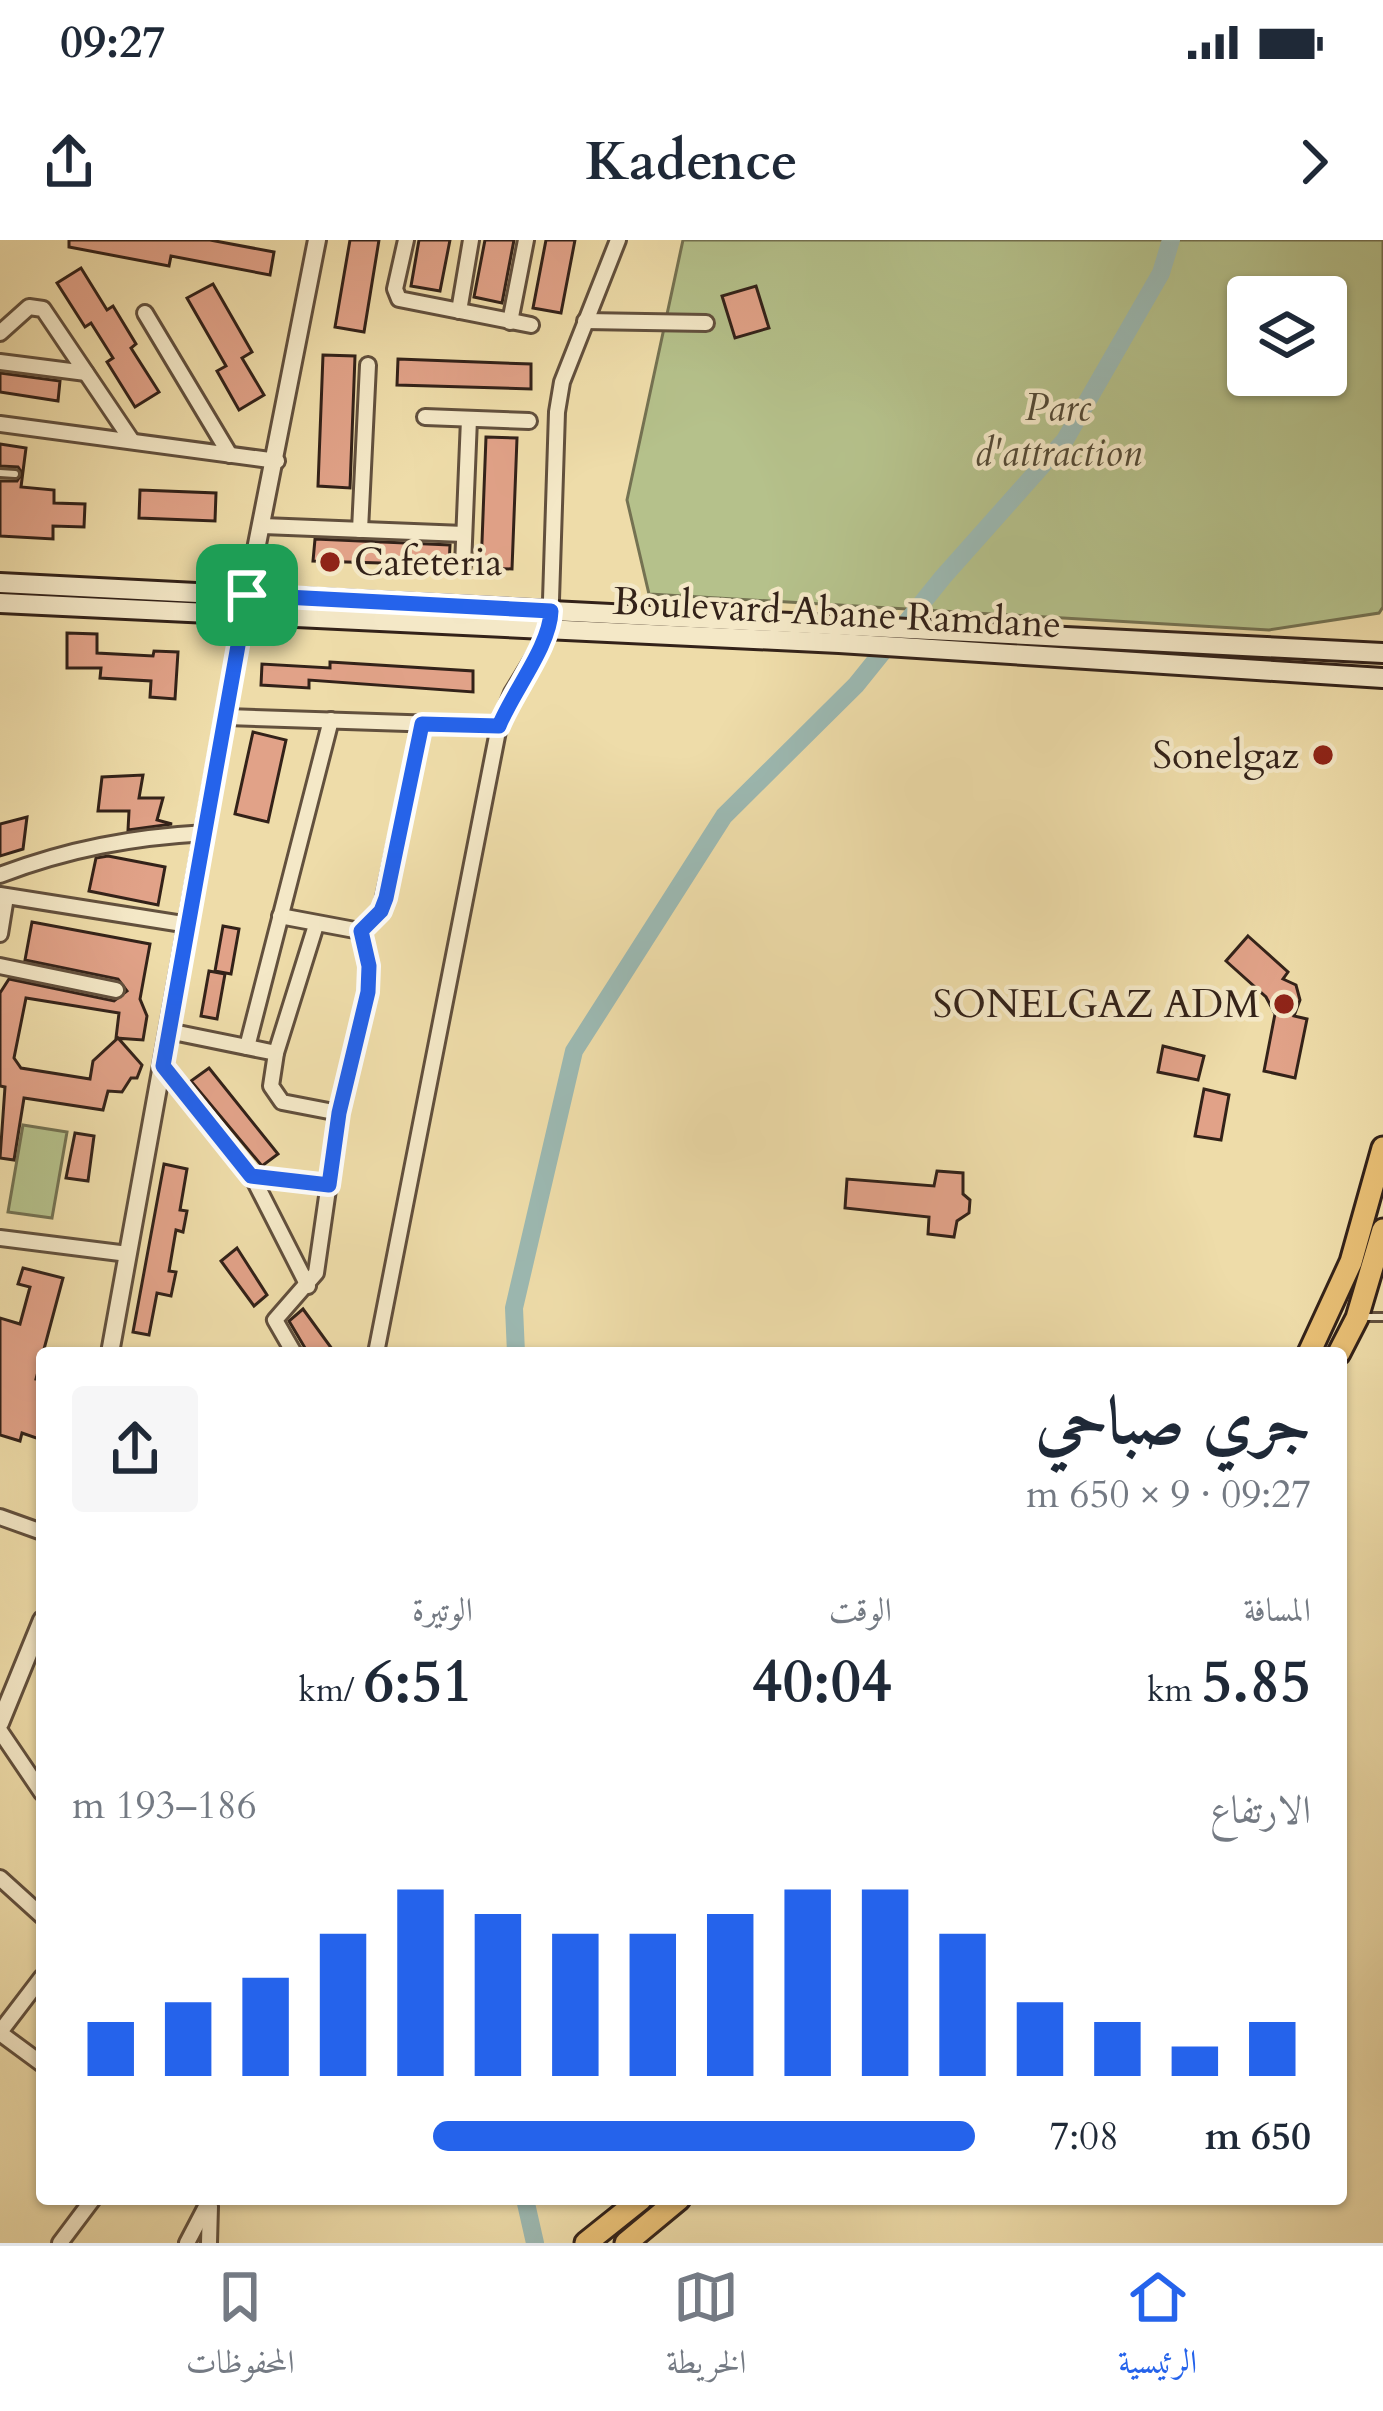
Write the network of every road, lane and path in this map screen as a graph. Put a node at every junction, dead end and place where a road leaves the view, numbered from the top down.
1 (317, 240) edge
2 (406, 240) edge
3 (471, 240) edge
4 (526, 240) edge
5 (618, 240) edge
6 (458, 311) junction
7 (145, 313) dead end
8 (585, 321) junction
9 (510, 322) junction
10 (706, 323) dead end
11 (531, 326) dead end
12 (0, 333) edge
13 (0, 362) edge
14 (368, 364) dead end
15 (86, 373) junction
16 (425, 417) dead end
17 (469, 419) junction
18 (529, 422) dead end
19 (0, 424) edge
20 (132, 442) junction
21 (230, 455) junction
22 (277, 461) junction
23 (0, 473) edge
24 (15, 474) dead end
25 (262, 526) junction
26 (360, 530) junction
27 (464, 534) junction
28 (463, 566) dead end
29 (0, 583) edge
30 (0, 603) edge
31 (246, 605) junction
32 (550, 621) junction
33 (956, 640) junction
34 (1383, 653) edge
35 (1383, 678) edge
36 (227, 717) junction
37 (331, 720) junction
38 (422, 724) junction
39 (499, 726) junction
40 (206, 833) junction
41 (0, 874) edge
42 (3, 896) edge
43 (280, 916) junction
44 (189, 925) junction
45 (316, 925) junction
46 (361, 931) junction
47 (0, 934) edge
48 (0, 966) edge
49 (116, 990) dead end
50 (168, 1031) junction
51 (247, 1047) junction
52 (276, 1053) junction
53 (163, 1066) junction
54 (339, 1113) junction
55 (1383, 1148) edge
56 (251, 1176) junction
57 (329, 1185) junction
58 (1383, 1230) edge
59 (0, 1238) edge
60 (128, 1254) junction
61 (1351, 1260) junction
62 (1377, 1277) edge
63 (308, 1286) junction
64 (1332, 1308) junction
65 (1383, 1317) edge
66 (1357, 1318) junction
67 (111, 1347) edge
68 (287, 1347) edge
69 (377, 1347) edge
70 (1313, 1347) edge
71 (1342, 1347) edge
72 (0, 1517) edge
73 (36, 1530) edge
74 (36, 1635) edge
75 (0, 1727) edge
76 (36, 1784) edge
77 (0, 1879) edge
78 (36, 1911) edge
79 (36, 1985) edge
80 (0, 2033) edge
81 (36, 2060) edge
82 (88, 2205) edge
83 (207, 2205) edge
84 (210, 2205) edge
85 (634, 2205) edge
86 (672, 2205) edge
87 (60, 2243) edge
88 (187, 2243) edge
89 (209, 2243) edge
90 (586, 2243) edge
91 (626, 2243) edge

1 - 22 street
2 - 6 street
3 - 6 street
4 - 9 street
5 - 8 street
6 - 9 street
7 - 21 street
8 - 10 street
8 - 32 street
9 - 11 street
12 - 15 street
13 - 15 street
14 - 26 street
15 - 20 street
16 - 17 street
17 - 18 street
17 - 27 street
19 - 20 street
20 - 21 street
21 - 22 street
22 - 25 street
23 - 24 lane
25 - 26 street
25 - 31 street
26 - 27 street
27 - 28 street
29 - 31 main road, Boulevard Abane Ramdane
30 - 31 main road, Boulevard Abane Ramdane
31 - 32 main road, Boulevard Abane Ramdane
31 - 36 street
32 - 33 main road, Boulevard Abane Ramdane
32 - 39 street
33 - 34 main road, Boulevard Abane Ramdane
33 - 35 main road, Boulevard Abane Ramdane
36 - 37 street
36 - 40 street
37 - 38 street
37 - 43 street
38 - 39 street
38 - 46 street
39 - 69 street
40 - 41 street
40 - 44 street
42 - 44 street
42 - 47 street
43 - 45 street
43 - 51 street
44 - 50 street
45 - 46 street
45 - 52 street
46 - 54 street
48 - 49 street
50 - 51 street
50 - 53 street
51 - 52 street
52 - 54 street
53 - 56 street
53 - 60 street
54 - 57 street
55 - 61 highway
56 - 57 street
56 - 63 street
57 - 63 street
58 - 62 highway
59 - 60 street
60 - 67 street
61 - 62 lane
61 - 64 highway
62 - 66 highway
63 - 68 street
64 - 66 lane
64 - 70 highway
65 - 66 lane
66 - 71 highway
72 - 73 street
74 - 75 street
75 - 76 street
77 - 78 street
79 - 80 street
80 - 81 street
82 - 87 street
83 - 88 street
84 - 89 street
85 - 90 highway
86 - 91 highway

